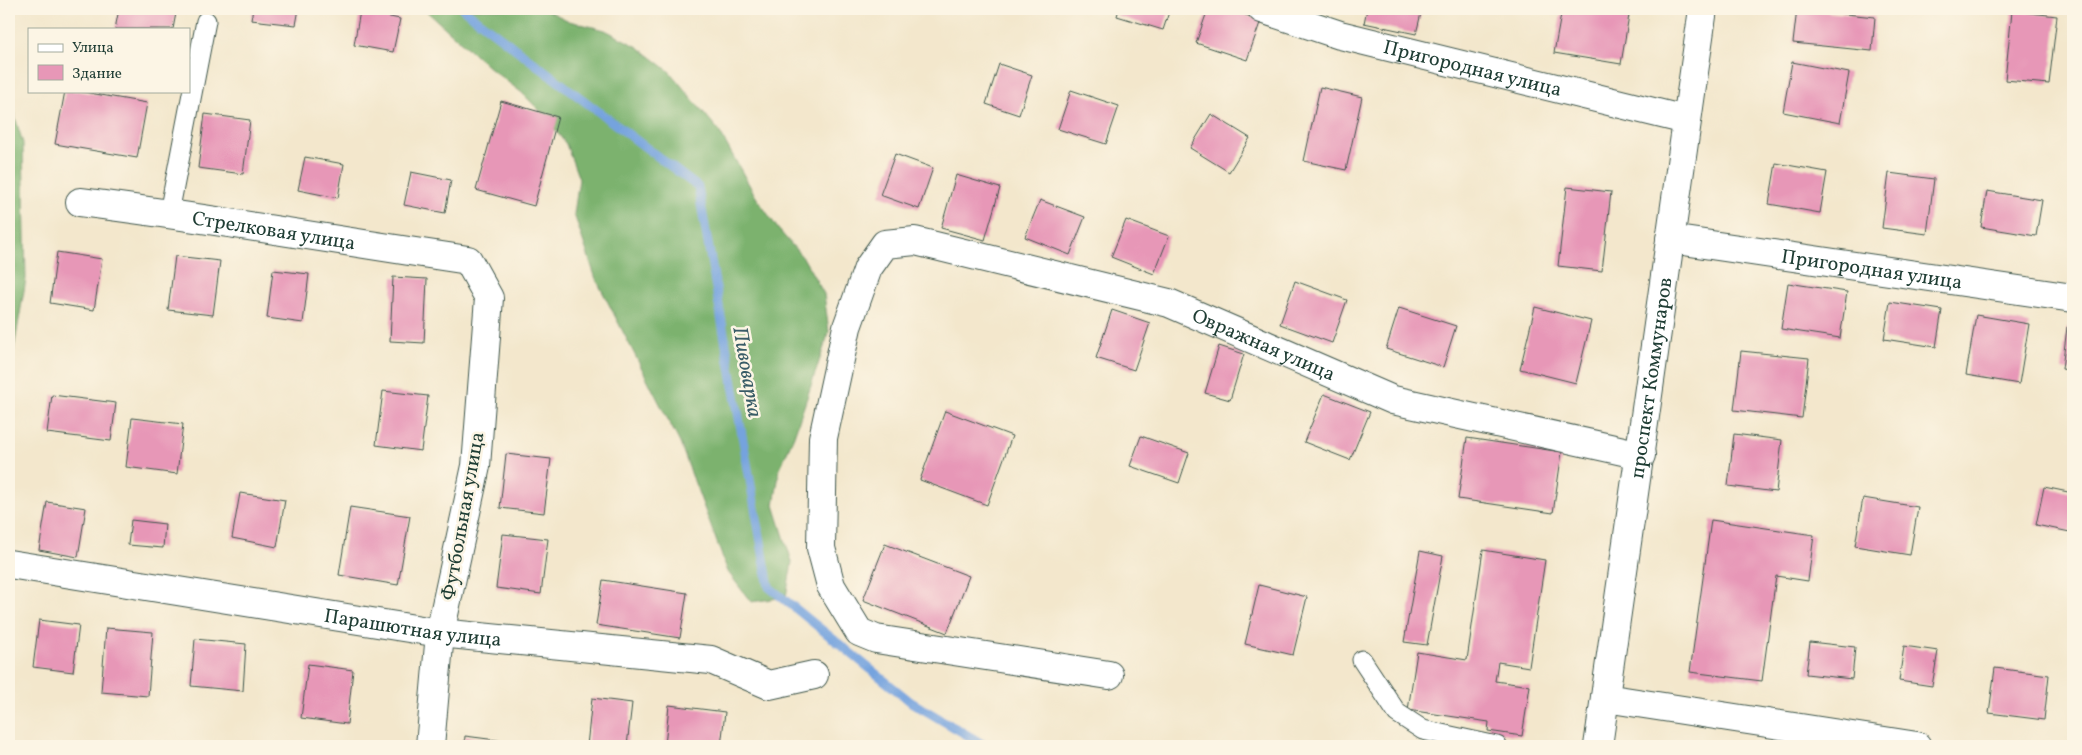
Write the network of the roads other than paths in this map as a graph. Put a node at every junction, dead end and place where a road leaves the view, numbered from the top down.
1 (1262, 9) edge
2 (1703, 9) edge
3 (206, 21) dead end
4 (1686, 120) junction
5 (80, 202) dead end
6 (169, 213) junction
7 (1670, 239) junction
8 (468, 260) joint
9 (2073, 298) edge
10 (1641, 455) junction
11 (9, 564) edge
12 (440, 633) junction
13 (1362, 660) dead end
14 (1109, 674) dead end
15 (814, 675) dead end
16 (1605, 698) junction
17 (430, 746) edge
18 (1497, 746) edge
19 (1598, 746) edge
20 (1917, 746) edge

1 - 4 street, Пригородная улица
2 - 4 street, проспект Коммунаров
3 - 6 lane
4 - 7 street, проспект Коммунаров
5 - 6 street, Стрелковая улица
6 - 8 street, Стрелковая улица
7 - 9 street, Пригородная улица
7 - 10 street, проспект Коммунаров
8 - 12 street, Футбольная улица
10 - 14 street, Овражная улица
10 - 16 street, проспект Коммунаров
11 - 12 street, Парашютная улица
12 - 15 street, Парашютная улица
12 - 17 street, Футбольная улица
13 - 18 lane
16 - 19 street, проспект Коммунаров
16 - 20 street

